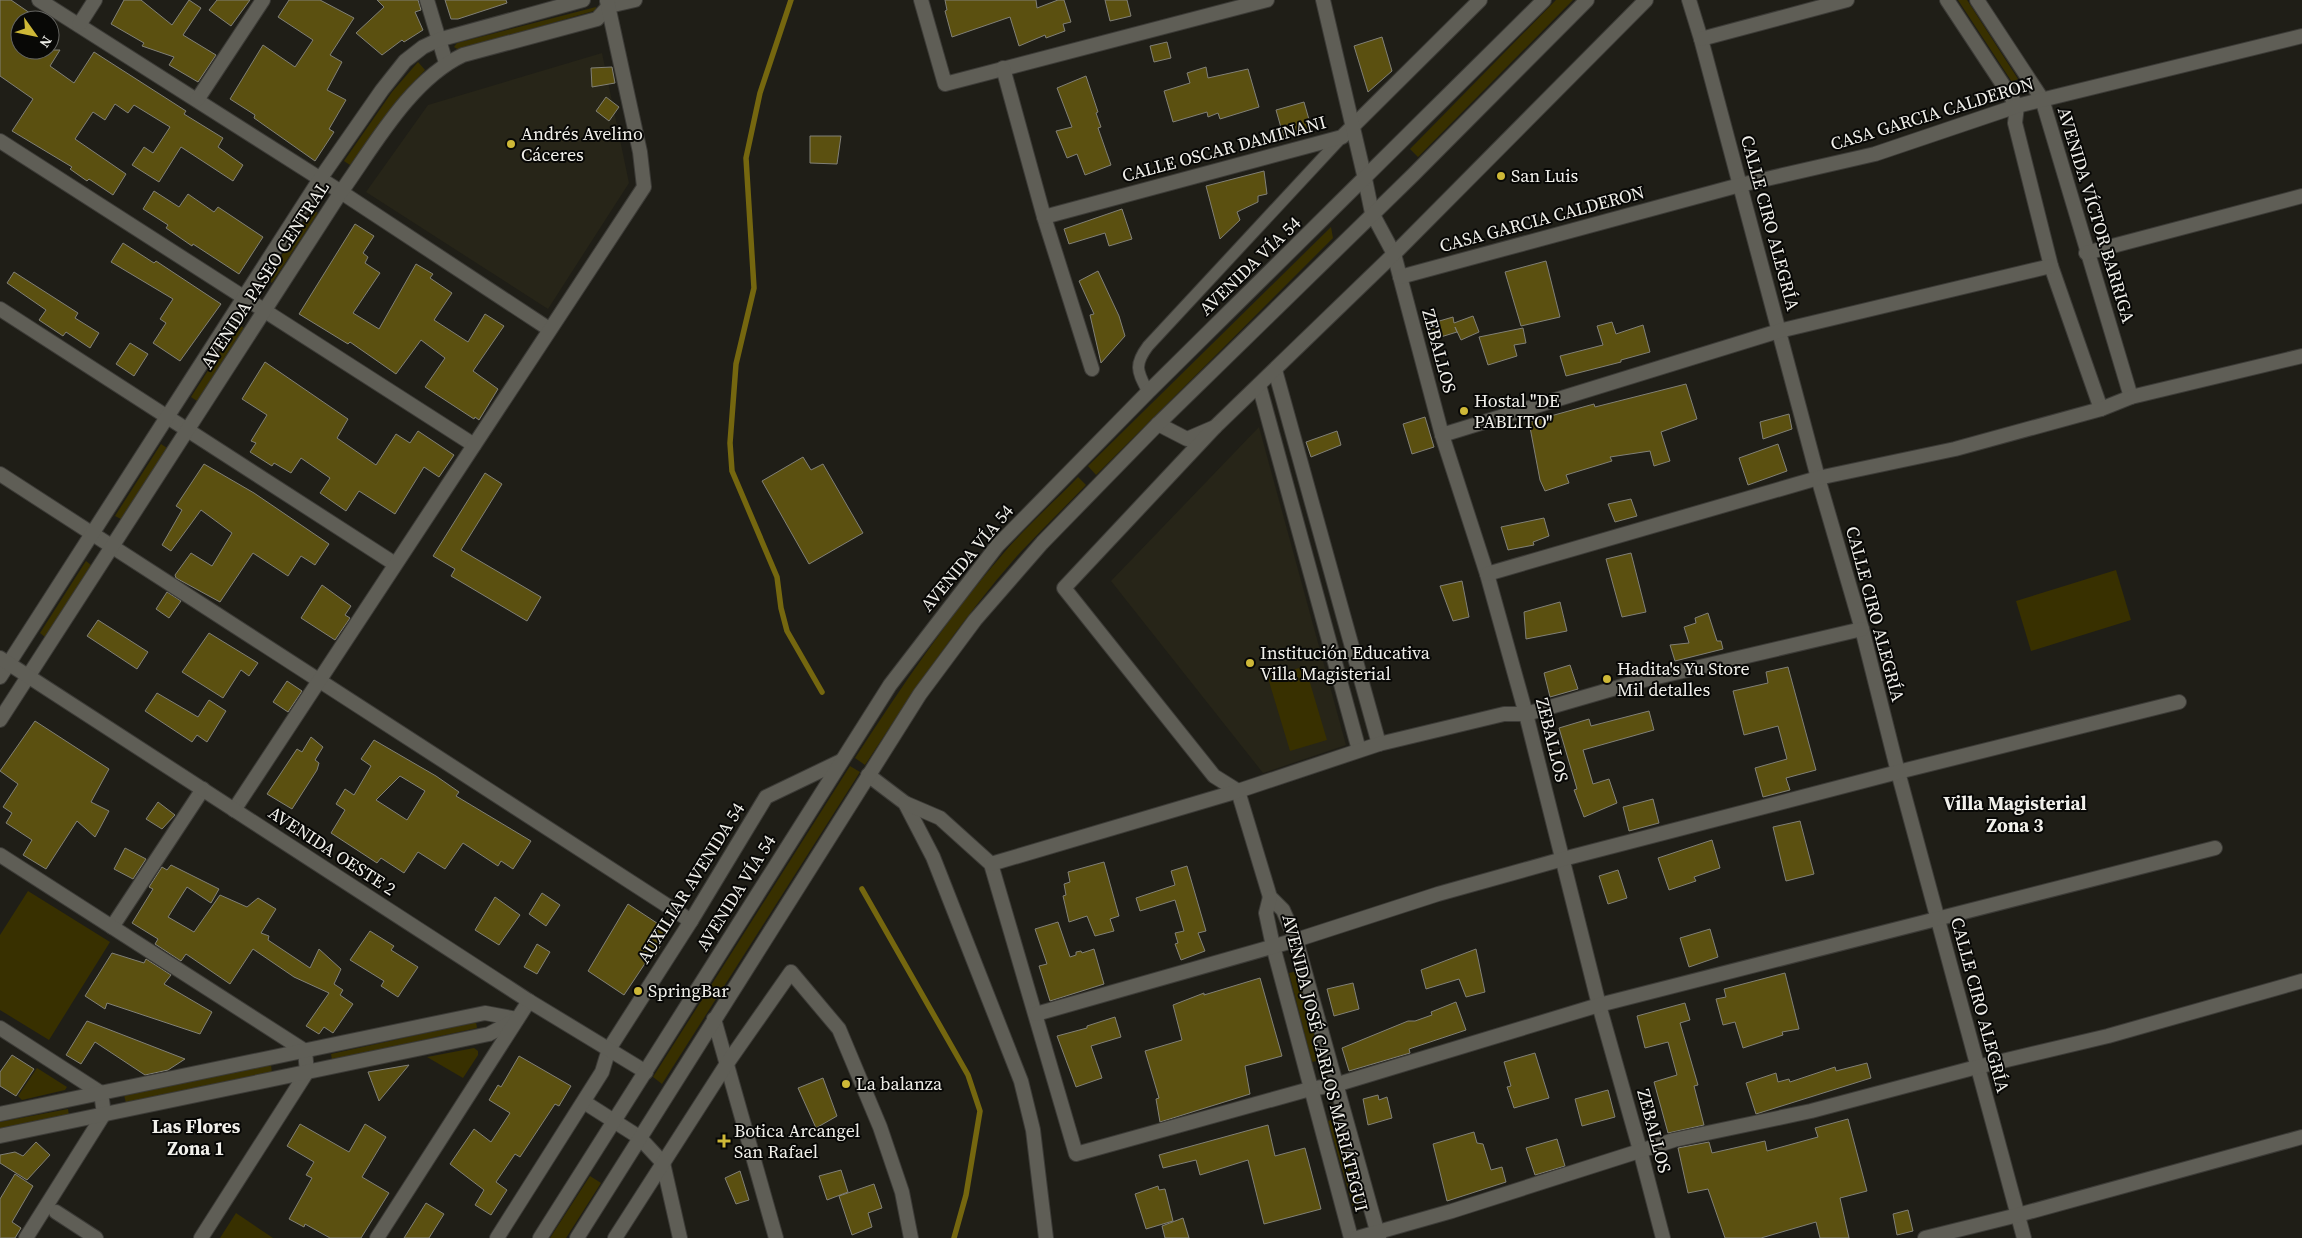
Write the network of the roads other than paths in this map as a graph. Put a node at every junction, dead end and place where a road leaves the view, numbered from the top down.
1 (39, 0) edge
2 (95, 0) edge
3 (263, 0) edge
4 (427, 0) edge
5 (583, 0) edge
6 (635, 0) edge
7 (921, 0) edge
8 (1267, 0) edge
9 (1323, 0) edge
10 (1480, 0) edge
11 (1544, 0) edge
12 (1587, 0) edge
13 (1646, 0) edge
14 (1689, 0) edge
15 (1847, 0) edge
16 (1947, 0) edge
17 (1977, 0) edge
18 (604, 2) edge
19 (79, 25) junction
20 (2302, 36) edge
21 (1701, 39) junction
22 (438, 40) junction
23 (446, 63) junction
24 (1003, 68) junction
25 (2042, 99) junction
26 (197, 100) junction
27 (2017, 106) junction
28 (1354, 126) junction
29 (1342, 137) junction
30 (0, 141) edge
31 (320, 179) junction
32 (1365, 179) junction
33 (1740, 186) junction
34 (341, 192) junction
35 (2302, 196) edge
36 (1372, 213) junction
37 (1044, 217) junction
38 (2086, 252) junction
39 (1394, 254) junction
40 (2051, 266) junction
41 (1400, 277) junction
42 (244, 297) junction
43 (0, 309) edge
44 (265, 311) junction
45 (549, 329) junction
46 (1779, 331) junction
47 (2302, 356) edge
48 (1092, 369) dead end
49 (1275, 370) junction
50 (1259, 385) junction
51 (1148, 392) junction
52 (2131, 398) junction
53 (2101, 408) junction
54 (168, 417) junction
55 (1158, 424) junction
56 (1215, 428) junction
57 (188, 430) junction
58 (1442, 435) junction
59 (474, 444) junction
60 (0, 474) edge
61 (1818, 478) junction
62 (92, 533) junction
63 (113, 547) junction
64 (395, 564) junction
65 (1487, 574) junction
66 (1862, 629) junction
67 (4, 661) edge
68 (0, 677) edge
69 (28, 677) junction
70 (319, 681) junction
71 (2178, 702) dead end
72 (1526, 714) junction
73 (0, 720) edge
74 (1379, 744) junction
75 (1359, 750) junction
76 (841, 761) junction
77 (1898, 772) junction
78 (868, 776) junction
79 (202, 790) junction
80 (1238, 791) junction
81 (905, 803) junction
82 (234, 810) junction
83 (2214, 848) dead end
84 (0, 855) edge
85 (1563, 860) junction
86 (991, 864) junction
87 (1270, 897) junction
88 (1939, 920) junction
89 (691, 921) junction
90 (112, 927) junction
91 (1296, 940) junction
92 (1273, 946) junction
93 (2302, 981) edge
94 (529, 1001) junction
95 (1599, 1006) junction
96 (1036, 1014) junction
97 (517, 1018) junction
98 (714, 1019) junction
99 (0, 1028) edge
100 (609, 1049) junction
101 (305, 1051) junction
102 (726, 1065) junction
103 (1977, 1067) junction
104 (307, 1072) junction
105 (646, 1072) junction
106 (1335, 1086) junction
107 (1310, 1089) junction
108 (101, 1092) junction
109 (584, 1102) junction
110 (0, 1114) edge
111 (104, 1114) junction
112 (615, 1122) junction
113 (0, 1136) edge
114 (639, 1136) junction
115 (2302, 1137) edge
116 (1640, 1150) junction
117 (663, 1162) junction
118 (56, 1212) dead end
119 (2018, 1215) junction
120 (1378, 1235) edge
121 (26, 1238) edge
122 (96, 1238) edge
123 (201, 1238) edge
124 (377, 1238) edge
125 (497, 1238) edge
126 (540, 1238) edge
127 (577, 1238) edge
128 (615, 1238) edge
129 (680, 1238) edge
130 (776, 1238) edge
131 (911, 1238) edge
132 (1046, 1238) edge
133 (1351, 1238) edge
134 (1358, 1238) edge
135 (1663, 1238) edge
136 (1925, 1238) edge
137 (2024, 1238) edge

1 - 19 street
2 - 19 street
3 - 26 street
4 - 22 street
5 - 22 street, AVENIDA PASEO CENTRAL
6 - 18 street
7 - 24 street
8 - 24 street
9 - 28 street, ZEBALLOS
10 - 28 street, CALLE OSCAR DAMINANI
11 - 32 street, AVENIDA VÍA 54
12 - 36 street
13 - 39 street
14 - 21 street, CALLE CIRO ALEGRÍA
15 - 21 street
16 - 27 street
17 - 25 street, AVENIDA VÍCTOR BARRIGA
18 - 23 street, AVENIDA PASEO CENTRAL
18 - 45 street
19 - 26 street
20 - 25 street, CASA GARCIA CALDERON
21 - 33 street, CALLE CIRO ALEGRÍA
22 - 23 street
22 - 31 street, AVENIDA PASEO CENTRAL
23 - 34 street, AVENIDA PASEO CENTRAL
24 - 37 street
25 - 27 street, CASA GARCIA CALDERON
25 - 38 street, AVENIDA VÍCTOR BARRIGA
26 - 31 street
27 - 33 street, CASA GARCIA CALDERON
27 - 40 street
28 - 29 street, CALLE OSCAR DAMINANI
28 - 32 street, ZEBALLOS
29 - 37 street, CALLE OSCAR DAMINANI
29 - 51 lane
30 - 42 street
31 - 34 street
31 - 42 street, AVENIDA PASEO CENTRAL
32 - 36 street, ZEBALLOS
32 - 51 street, AVENIDA VÍA 54
33 - 41 street, CASA GARCIA CALDERON
33 - 46 street, CALLE CIRO ALEGRÍA
34 - 44 street, AVENIDA PASEO CENTRAL
34 - 45 street
35 - 38 street
36 - 39 street, ZEBALLOS
36 - 55 street
37 - 48 street
38 - 52 street, AVENIDA VÍCTOR BARRIGA
39 - 41 street, ZEBALLOS
39 - 49 street
40 - 46 street
40 - 53 street
41 - 58 street, ZEBALLOS
42 - 44 street
42 - 54 street, AVENIDA PASEO CENTRAL
43 - 54 street
44 - 57 street, AVENIDA PASEO CENTRAL
44 - 59 street
45 - 59 street
46 - 58 street
46 - 61 street, CALLE CIRO ALEGRÍA
47 - 52 street
49 - 50 street
49 - 74 street
50 - 56 street
50 - 75 street
51 - 76 street, AVENIDA VÍA 54
52 - 53 street
53 - 61 street
54 - 57 street
54 - 62 street, AVENIDA PASEO CENTRAL
55 - 56 street
55 - 78 street
56 - 80 street
57 - 63 street, AVENIDA PASEO CENTRAL
57 - 64 street
58 - 65 street, ZEBALLOS
59 - 64 street
60 - 62 street
61 - 65 street
61 - 66 street, CALLE CIRO ALEGRÍA
62 - 63 street
62 - 67 street, AVENIDA PASEO CENTRAL
63 - 69 street, AVENIDA PASEO CENTRAL
63 - 70 street
64 - 70 street
65 - 72 street, ZEBALLOS
66 - 72 street
66 - 77 street, CALLE CIRO ALEGRÍA
67 - 68 street, AVENIDA PASEO CENTRAL
67 - 69 street, AVENIDA OESTE 2
69 - 73 street, AVENIDA PASEO CENTRAL
69 - 79 street, AVENIDA OESTE 2
70 - 82 street
70 - 89 street
71 - 77 street
72 - 74 street
72 - 85 street, ZEBALLOS
74 - 75 street
75 - 80 street
76 - 89 street, AUXILIAR AVENIDA 54
76 - 105 street, AVENIDA VÍA 54
77 - 85 street
77 - 88 street, CALLE CIRO ALEGRÍA
78 - 81 street
78 - 98 street
79 - 82 street, AVENIDA OESTE 2
79 - 90 street
80 - 86 street
80 - 87 street
81 - 86 street
81 - 132 street
82 - 94 street, AVENIDA OESTE 2
83 - 88 street
84 - 90 street
85 - 91 street
85 - 95 street, ZEBALLOS
86 - 96 street
87 - 91 street, AVENIDA JOSÉ CARLOS MARIÁTEGUI
87 - 92 street, AVENIDA JOSÉ CARLOS MARIÁTEGUI
88 - 95 street
88 - 103 street, CALLE CIRO ALEGRÍA
89 - 100 street, AUXILIAR AVENIDA 54
90 - 101 street
91 - 92 street
91 - 106 street, AVENIDA JOSÉ CARLOS MARIÁTEGUI
92 - 96 street
92 - 107 street, AVENIDA JOSÉ CARLOS MARIÁTEGUI
93 - 103 street
94 - 97 street
94 - 100 street, AVENIDA OESTE 2
95 - 106 street
95 - 116 street, ZEBALLOS
96 - 107 street
97 - 101 street
97 - 104 street
97 - 124 street
98 - 102 street
98 - 114 street
99 - 108 street
100 - 105 street, AVENIDA OESTE 2
100 - 109 street, AUXILIAR AVENIDA 54
101 - 104 street
101 - 108 street
102 - 117 street
102 - 130 street
102 - 131 street
103 - 116 street
103 - 119 street, CALLE CIRO ALEGRÍA
104 - 111 street
104 - 123 street
105 - 112 street, AVENIDA VÍA 54
106 - 107 street
106 - 120 street, AVENIDA JOSÉ CARLOS MARIÁTEGUI
107 - 133 street, AVENIDA JOSÉ CARLOS MARIÁTEGUI
108 - 110 street
108 - 111 street
109 - 112 street
109 - 125 street, AUXILIAR AVENIDA 54
111 - 113 street
111 - 121 street
112 - 114 street
112 - 126 street, AVENIDA VÍA 54
114 - 117 street
114 - 127 street
115 - 119 street
116 - 120 street
116 - 135 street, ZEBALLOS
117 - 128 street
117 - 129 street
118 - 122 street
119 - 136 street
119 - 137 street, CALLE CIRO ALEGRÍA
120 - 134 street

